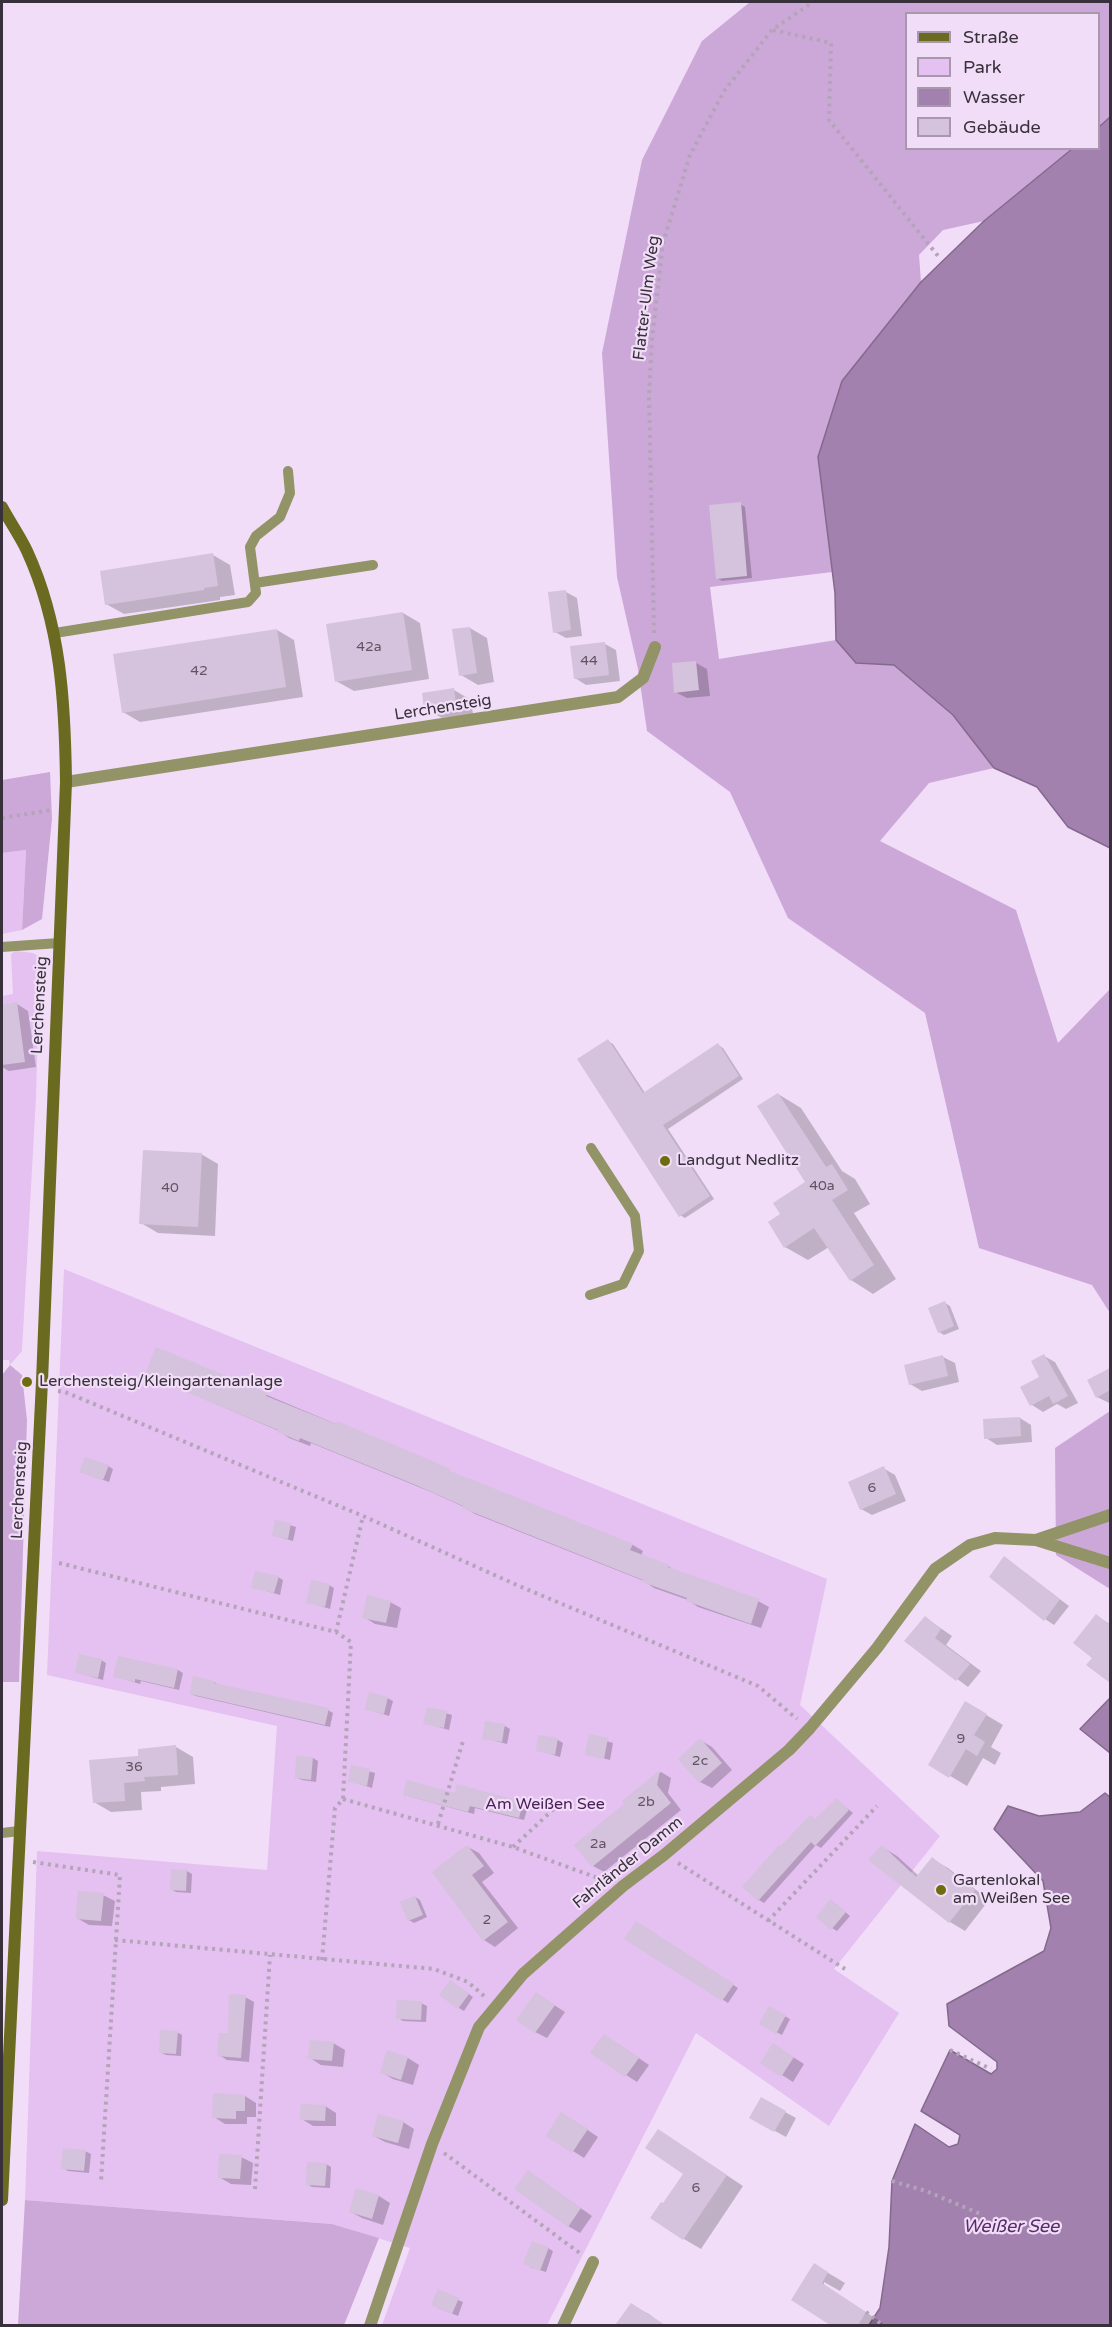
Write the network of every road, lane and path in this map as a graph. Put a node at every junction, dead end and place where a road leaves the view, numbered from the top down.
1 (813, 2) edge
2 (772, 30) junction
3 (938, 256) dead end
4 (288, 471) dead end
5 (2, 507) edge
6 (373, 565) dead end
7 (255, 583) junction
8 (55, 633) junction
9 (655, 647) joint
10 (66, 782) junction
11 (65, 808) junction
12 (2, 818) edge
13 (59, 943) junction
14 (2, 947) edge
15 (591, 1148) dead end
16 (590, 1295) dead end
17 (42, 1390) junction
18 (1110, 1515) edge
19 (363, 1516) junction
20 (1036, 1540) junction
21 (59, 1563) dead end
22 (1110, 1563) edge
23 (336, 1632) junction
24 (810, 1728) junction
25 (463, 1741) dead end
26 (343, 1799) junction
27 (559, 1804) dead end
28 (877, 1806) dead end
29 (438, 1824) junction
30 (19, 1831) junction
31 (2, 1833) edge
32 (513, 1847) junction
33 (664, 1855) junction
34 (17, 1861) junction
35 (623, 1886) junction
36 (768, 1921) junction
37 (115, 1940) junction
38 (270, 1955) junction
39 (322, 1960) junction
40 (845, 1968) dead end
41 (495, 2006) junction
42 (950, 2050) dead end
43 (991, 2069) dead end
44 (432, 2144) junction
45 (892, 2181) dead end
46 (100, 2182) dead end
47 (255, 2189) dead end
48 (2, 2200) edge
49 (983, 2215) dead end
50 (592, 2262) joint
51 (866, 2312) dead end
52 (370, 2325) edge
53 (563, 2325) edge
54 (884, 2325) edge

1 - 2 path, Flatter-Ulm Weg
2 - 3 path
2 - 9 path, Flatter-Ulm Weg
4 - 7 lane
5 - 8 street, Lerchensteig
6 - 7 lane
7 - 8 lane
8 - 10 street, Lerchensteig
9 - 10 street, Lerchensteig
10 - 11 street, Lerchensteig
11 - 12 path
11 - 13 street, Lerchensteig
13 - 14 lane
13 - 17 street, Lerchensteig
15 - 16 lane
17 - 19 path
17 - 30 street, Lerchensteig
18 - 20 street, Fahrländer Damm
19 - 23 path
19 - 24 path
20 - 22 street, Fahrländer Damm
20 - 24 street, Fahrländer Damm
21 - 23 path
23 - 26 path
24 - 33 street, Fahrländer Damm
25 - 29 path
26 - 29 path
26 - 39 path
27 - 32 path
28 - 36 path
29 - 32 path
30 - 31 lane
30 - 34 street, Lerchensteig
32 - 35 path
33 - 35 street, Fahrländer Damm
33 - 36 path
34 - 37 path
34 - 48 street, Lerchensteig
35 - 41 street, Fahrländer Damm
36 - 40 path
37 - 38 path
37 - 46 path
38 - 39 path
38 - 47 path
39 - 41 path
41 - 44 street, Fahrländer Damm
42 - 43 path
44 - 50 path
44 - 52 street, Fahrländer Damm
45 - 49 path
50 - 53 street
51 - 54 path

